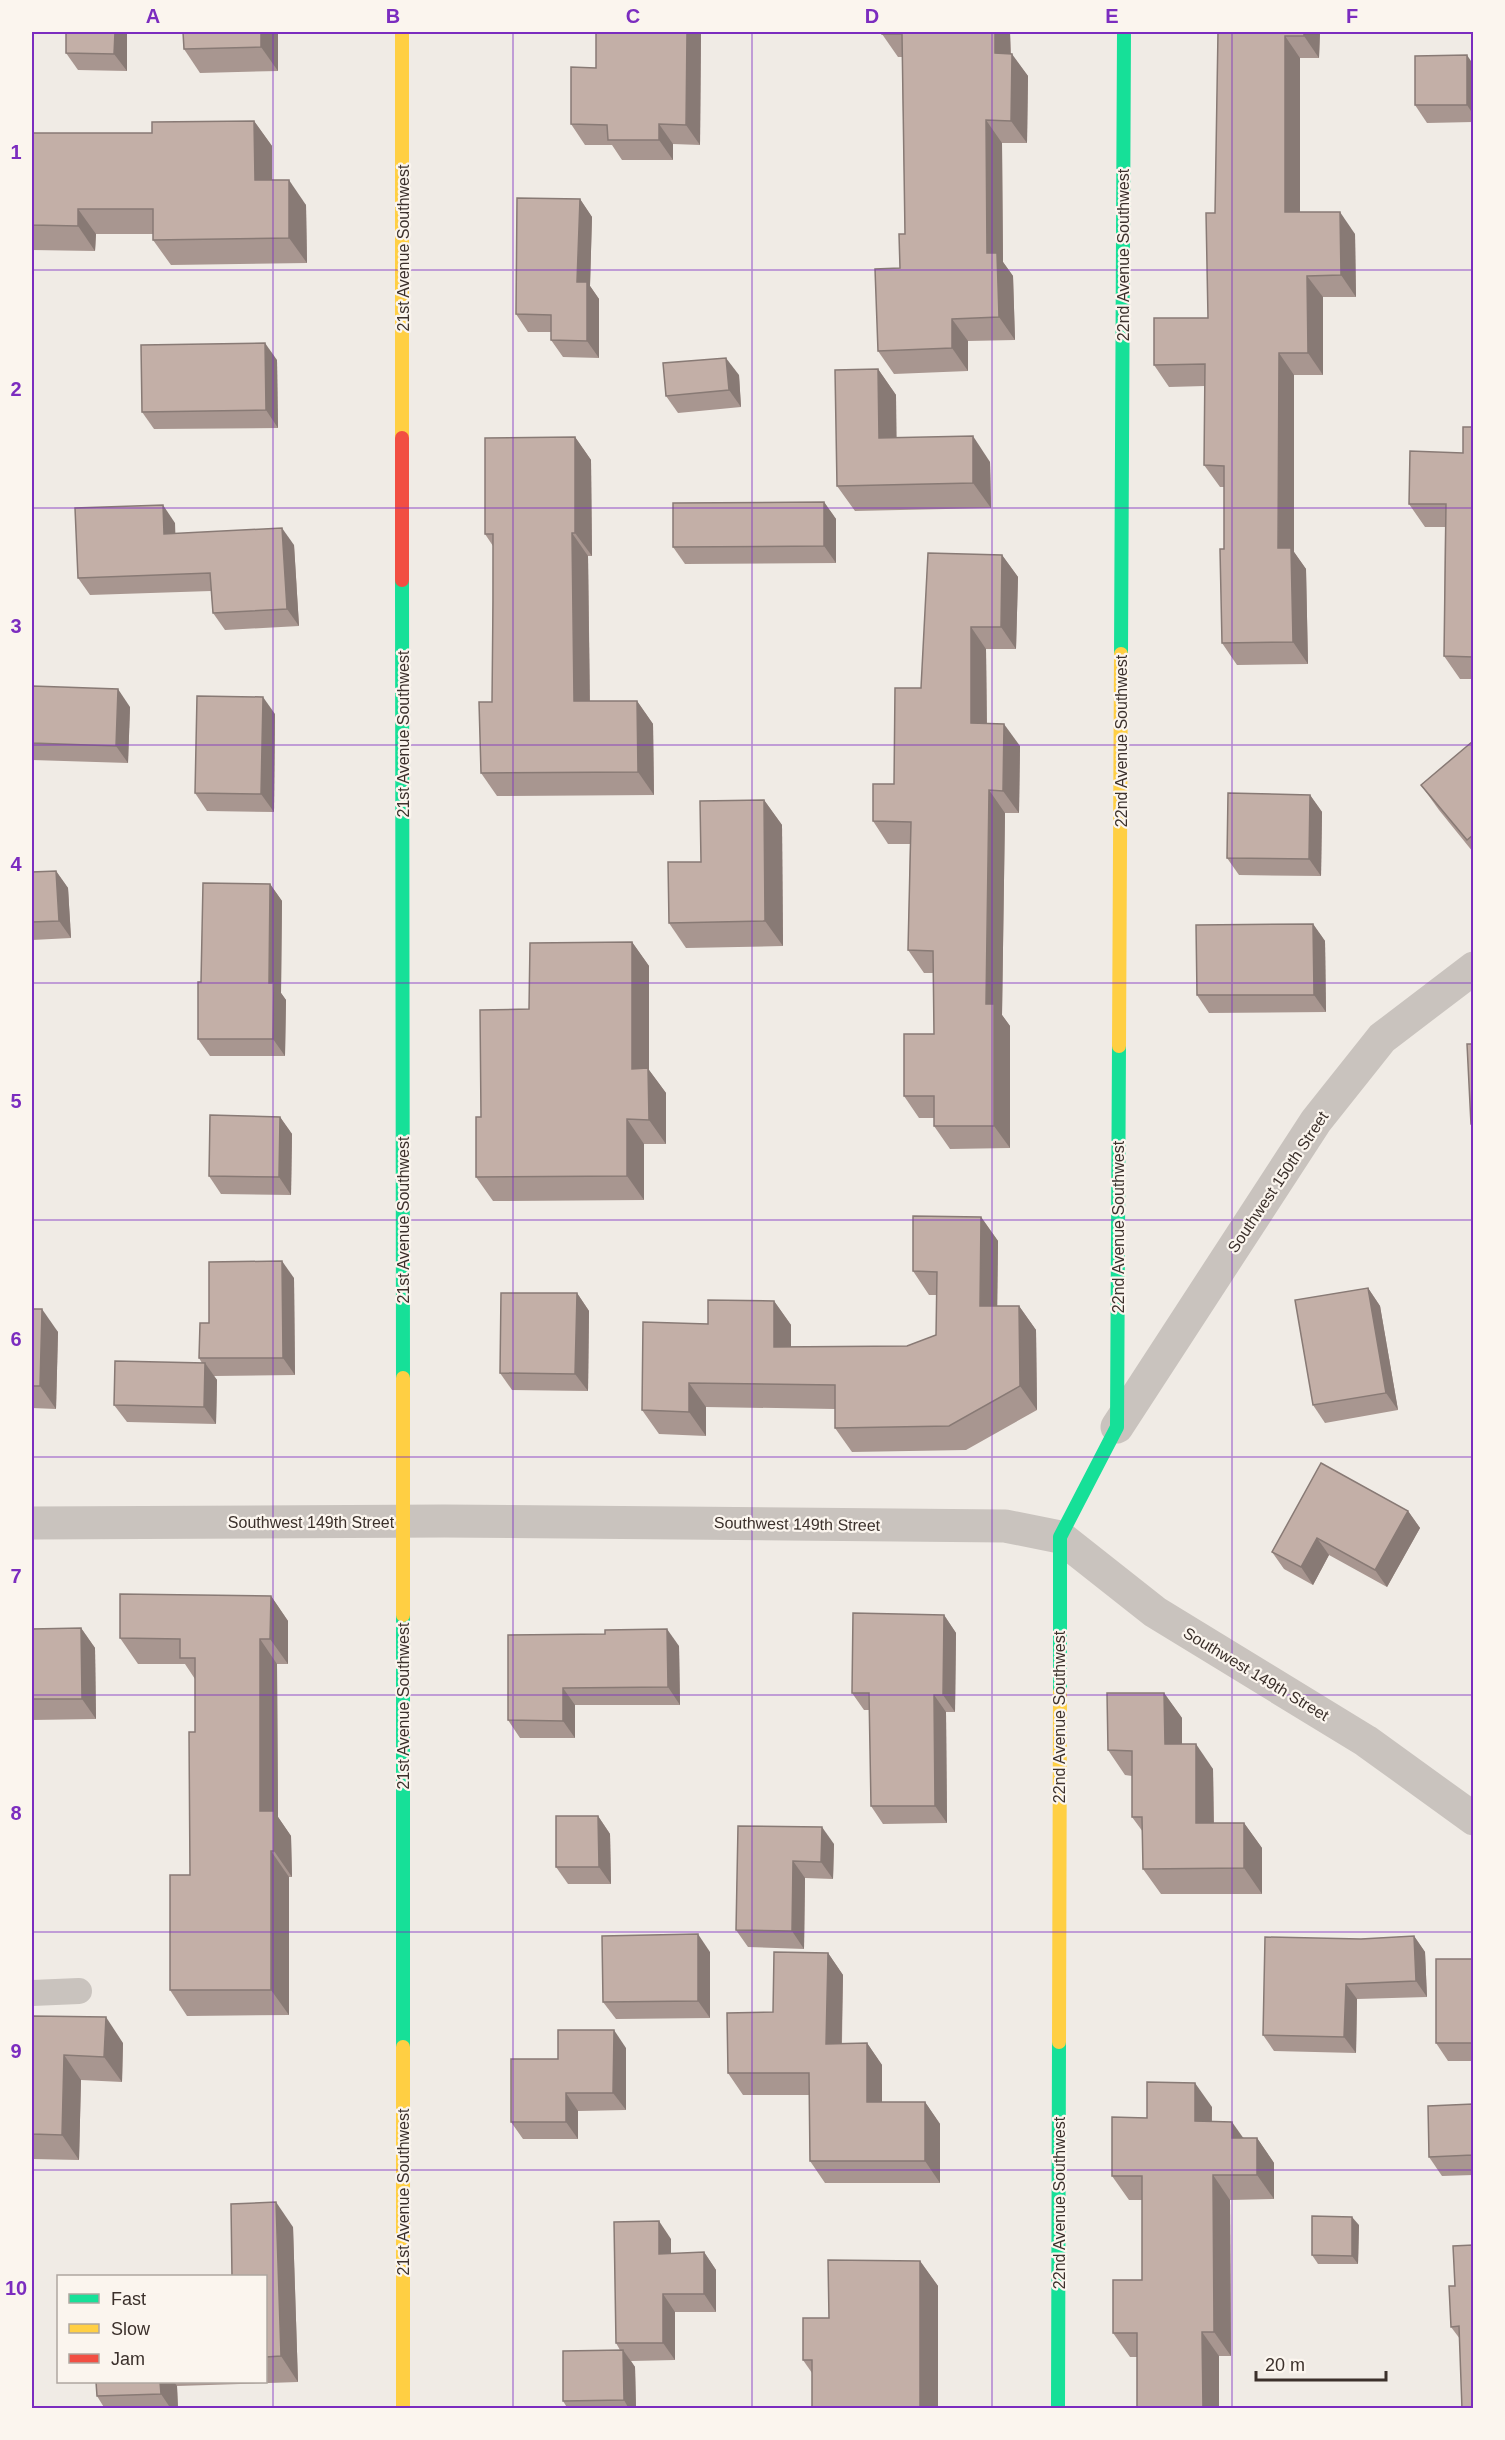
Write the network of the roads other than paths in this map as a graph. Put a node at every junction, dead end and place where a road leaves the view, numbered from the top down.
1 (402, 32) edge
2 (1124, 32) edge
3 (1473, 968) edge
4 (1117, 1427) junction
5 (403, 1521) junction
6 (32, 1523) edge
7 (1060, 1537) junction
8 (1473, 1819) edge
9 (79, 1992) dead end
10 (32, 1993) edge
11 (403, 2409) edge
12 (1058, 2409) edge

1 - 5 street, 21st Avenue Southwest
2 - 4 street, 22nd Avenue Southwest
3 - 4 street, Southwest 150th Street
4 - 7 street, 22nd Avenue Southwest
5 - 6 street, Southwest 149th Street
5 - 7 street, Southwest 149th Street
5 - 11 street, 21st Avenue Southwest
7 - 8 street, Southwest 149th Street
7 - 12 street, 22nd Avenue Southwest
9 - 10 lane

